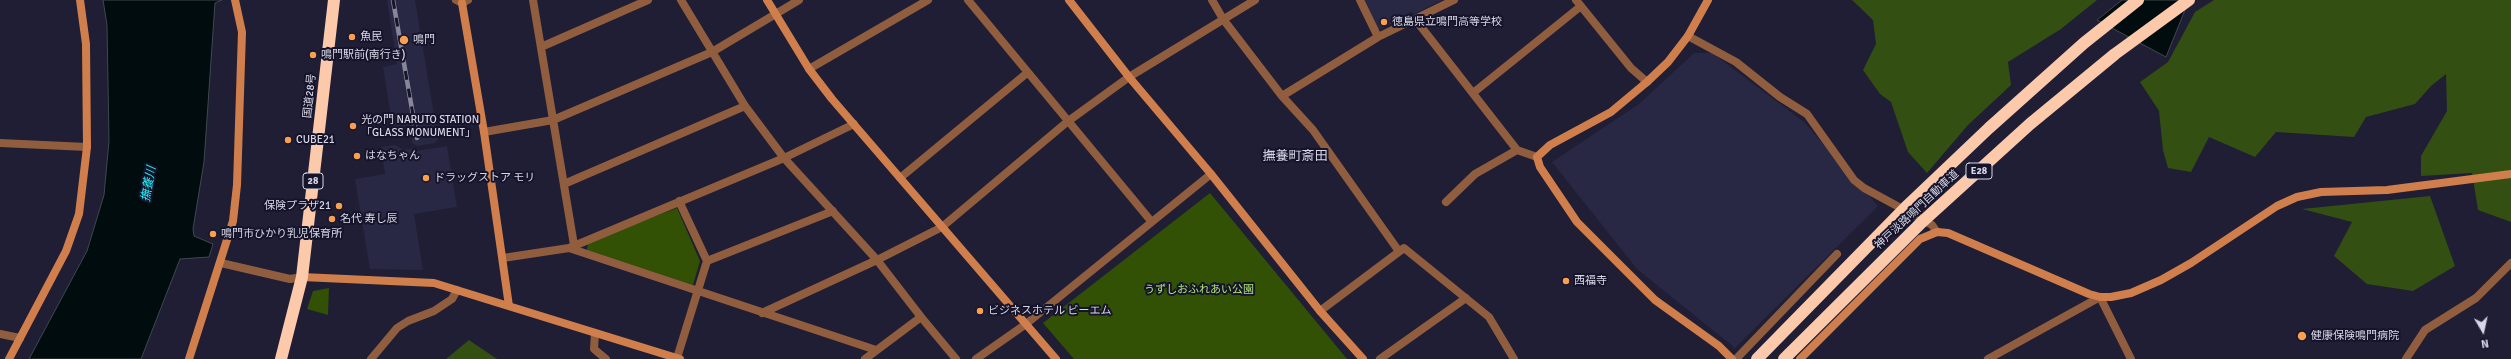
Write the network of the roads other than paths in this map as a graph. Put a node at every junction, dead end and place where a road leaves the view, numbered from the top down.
1 (80, 0) edge
2 (235, 0) edge
3 (334, 0) edge
4 (533, 0) edge
5 (648, 0) edge
6 (681, 0) edge
7 (767, 0) edge
8 (799, 0) edge
9 (928, 0) edge
10 (968, 0) edge
11 (1069, 0) edge
12 (1212, 0) edge
13 (1255, 0) edge
14 (1360, 0) edge
15 (1454, 0) edge
16 (1708, 0) edge
17 (2138, 0) edge
18 (2189, 0) edge
19 (462, 1) edge
20 (1579, 3) edge
21 (776, 14) junction
22 (1223, 19) junction
23 (1415, 19) junction
24 (1688, 36) junction
25 (1378, 37) junction
26 (541, 47) junction
27 (712, 52) junction
28 (809, 69) junction
29 (1027, 73) junction
30 (1129, 77) junction
31 (1647, 82) junction
32 (1473, 93) junction
33 (1282, 96) junction
34 (746, 106) junction
35 (553, 120) junction
36 (1067, 122) junction
37 (854, 124) junction
38 (484, 132) junction
39 (0, 143) edge
40 (87, 146) junction
41 (1517, 150) junction
42 (784, 158) junction
43 (1537, 158) junction
44 (1211, 174) junction
45 (2511, 174) edge
46 (900, 178) junction
47 (564, 184) junction
48 (679, 201) junction
49 (1446, 202) dead end
50 (833, 211) junction
51 (1151, 221) junction
52 (942, 227) junction
53 (1937, 232) junction
54 (572, 246) junction
55 (1398, 250) junction
56 (1837, 254) dead end
57 (503, 258) junction
58 (877, 260) junction
59 (706, 262) junction
60 (221, 263) junction
61 (2511, 263) edge
62 (302, 277) junction
63 (457, 290) junction
64 (697, 292) junction
65 (2100, 297) junction
66 (1466, 298) junction
67 (509, 306) junction
68 (1320, 311) junction
69 (762, 313) junction
70 (921, 317) junction
71 (1026, 324) junction
72 (595, 333) junction
73 (0, 334) edge
74 (20, 338) junction
75 (876, 350) junction
76 (9, 359) edge
77 (189, 359) edge
78 (281, 359) edge
79 (371, 359) edge
80 (606, 359) edge
81 (679, 359) edge
82 (865, 359) edge
83 (956, 359) edge
84 (976, 359) edge
85 (1056, 359) edge
86 (1363, 359) edge
87 (1380, 359) edge
88 (1514, 359) edge
89 (1732, 359) edge
90 (1736, 359) edge
91 (1757, 359) edge
92 (1784, 359) edge
93 (1800, 359) edge
94 (1988, 359) edge
95 (2131, 359) edge
96 (2406, 359) edge

1 - 40 street
2 - 60 street
3 - 62 highway, 国道28号 / 28
4 - 26 street
5 - 26 street
6 - 27 street
7 - 21 street
8 - 21 street
9 - 28 street
10 - 29 street
11 - 30 street
12 - 22 street
13 - 22 street
14 - 25 street
15 - 23 street
16 - 24 street
17 - 91 highway, 神戸淡路鳴門自動車道 / E28
18 - 92 highway, 神戸淡路鳴門自動車道 / E28
19 - 38 street
20 - 31 street
20 - 32 street
21 - 27 street
21 - 28 street
22 - 30 street
22 - 33 street
23 - 25 street
23 - 32 street
24 - 31 street
24 - 53 street
25 - 33 street
26 - 35 street
27 - 34 street
27 - 35 street
28 - 37 street
29 - 36 street
29 - 46 street
30 - 36 street
30 - 44 street
31 - 43 street
32 - 41 street
33 - 55 street
34 - 42 street
34 - 47 street
35 - 38 street
35 - 47 street
36 - 51 street
36 - 52 street
37 - 42 street
37 - 46 street
38 - 57 street
39 - 40 street
40 - 74 street
41 - 43 street
41 - 49 street
42 - 48 street
42 - 50 street
43 - 89 street
44 - 51 street
44 - 68 street
45 - 65 street
46 - 52 street
47 - 54 street
48 - 54 street
48 - 59 street
50 - 58 street
50 - 59 street
51 - 71 street
52 - 58 street
52 - 71 street
53 - 65 street
53 - 93 street
54 - 57 street
54 - 64 street
55 - 66 street
55 - 68 street
56 - 90 street
57 - 67 street
58 - 69 street
58 - 70 street
59 - 64 street
60 - 62 street
60 - 77 street
61 - 96 street
62 - 63 street
62 - 78 highway, 国道28号 / 28
63 - 67 street
63 - 79 street
64 - 69 street
64 - 81 street
65 - 94 street
65 - 95 street
66 - 87 street
66 - 88 street
67 - 72 street
68 - 86 street
69 - 75 street
70 - 75 street
70 - 83 street
71 - 84 street
71 - 85 street
72 - 80 street
72 - 81 street
73 - 74 street
74 - 76 street
75 - 82 street

